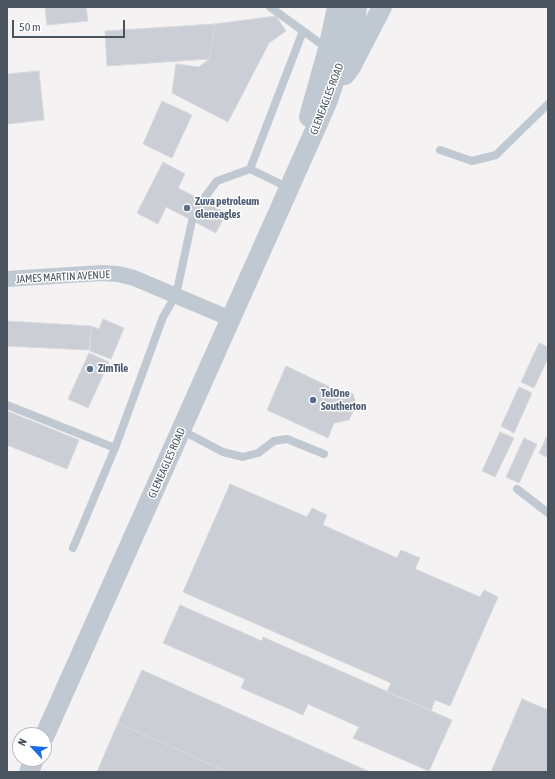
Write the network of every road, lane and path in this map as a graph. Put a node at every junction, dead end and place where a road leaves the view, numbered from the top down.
1 (270, 7) edge
2 (337, 7) edge
3 (357, 7) edge
4 (382, 7) edge
5 (303, 31) junction
6 (328, 49) junction
7 (328, 100) junction
8 (548, 104) edge
9 (440, 150) dead end
10 (250, 169) junction
11 (290, 188) junction
12 (202, 201) dead end
13 (192, 221) dead end
14 (7, 279) edge
15 (176, 295) junction
16 (231, 319) junction
17 (7, 405) edge
18 (182, 430) junction
19 (115, 448) junction
20 (324, 454) dead end
21 (517, 489) dead end
22 (548, 513) edge
23 (73, 548) dead end
24 (48, 727) edge

1 - 5 lane
2 - 6 street, GLENEAGLES ROAD
3 - 7 street, GLENEAGLES ROAD
4 - 7 street
5 - 6 lane
5 - 10 lane
6 - 11 street, GLENEAGLES ROAD
7 - 11 street, GLENEAGLES ROAD
8 - 9 lane
10 - 11 lane
10 - 12 lane
11 - 16 street, GLENEAGLES ROAD
13 - 15 lane
14 - 15 street, JAMES MARTIN AVENUE
15 - 16 street, JAMES MARTIN AVENUE
15 - 19 lane
16 - 18 street, GLENEAGLES ROAD
17 - 19 lane
18 - 20 lane
18 - 24 street, GLENEAGLES ROAD
19 - 23 lane
21 - 22 lane

